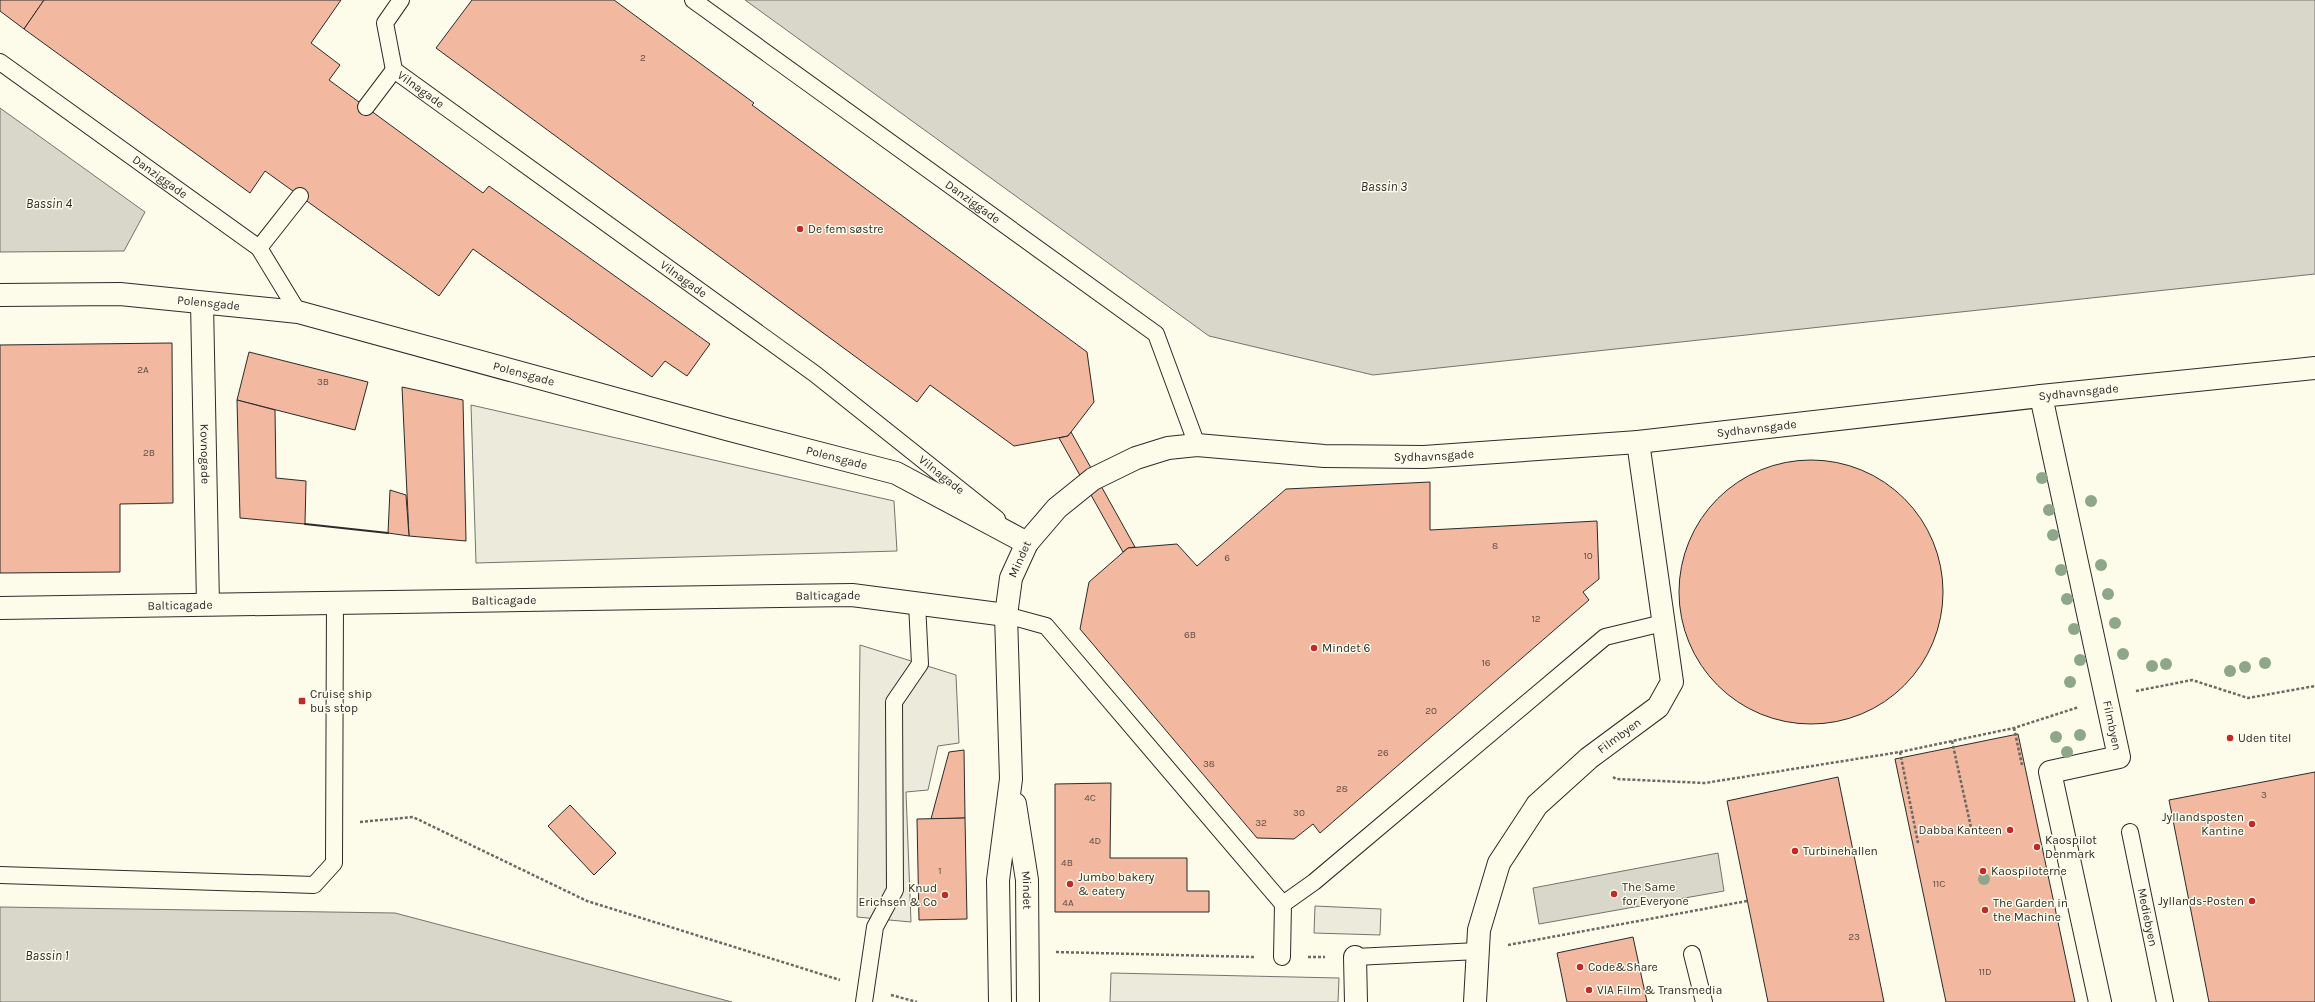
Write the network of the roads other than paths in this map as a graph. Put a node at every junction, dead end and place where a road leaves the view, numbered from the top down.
1 (401, 0) edge
2 (693, 0) edge
3 (0, 62) edge
4 (394, 70) junction
5 (366, 107) dead end
6 (300, 196) dead end
7 (259, 248) junction
8 (0, 295) edge
9 (202, 303) junction
10 (298, 312) junction
11 (2315, 368) edge
12 (2041, 396) junction
13 (1638, 442) junction
14 (1197, 445) junction
15 (1026, 543) junction
16 (335, 602) junction
17 (916, 603) junction
18 (208, 604) junction
19 (0, 608) edge
20 (1006, 615) junction
21 (1663, 623) junction
22 (1011, 779) junction
23 (2130, 832) dead end
24 (0, 875) edge
25 (1283, 904) junction
26 (1478, 951) junction
27 (1692, 954) dead end
28 (1282, 957) road end
29 (1355, 957) joint
30 (865, 995) edge
31 (1000, 1002) edge
32 (1028, 1002) edge
33 (1356, 1002) edge
34 (1476, 1002) edge
35 (1704, 1002) edge
36 (2100, 1002) edge
37 (2165, 1002) edge

1 - 4 lane, Vilnagade
2 - 14 lane, Danziggade
3 - 7 lane, Danziggade
4 - 5 lane
4 - 15 lane, Vilnagade
6 - 7 lane
7 - 10 lane, Danziggade
8 - 9 street, Polensgade
9 - 10 street, Polensgade
9 - 18 street, Kovnogade
10 - 15 street, Polensgade
11 - 12 street, Sydhavnsgade
12 - 13 street, Sydhavnsgade
12 - 36 street, Filmbyen
13 - 14 street, Sydhavnsgade
13 - 21 street, Filmbyen
14 - 15 street, Mindet
15 - 20 street, Mindet
16 - 17 street, Balticagade
16 - 18 street, Balticagade
16 - 24 lane
17 - 20 street, Balticagade
17 - 30 lane
18 - 19 street, Balticagade
20 - 22 street, Mindet
20 - 25 lane
21 - 25 lane
21 - 26 street, Filmbyen
22 - 31 street, Mindet
22 - 32 street, Mindet
23 - 37 lane, Mediebyen
25 - 28 lane
26 - 29 lane
26 - 34 street, Filmbyen
27 - 35 lane
29 - 33 street

